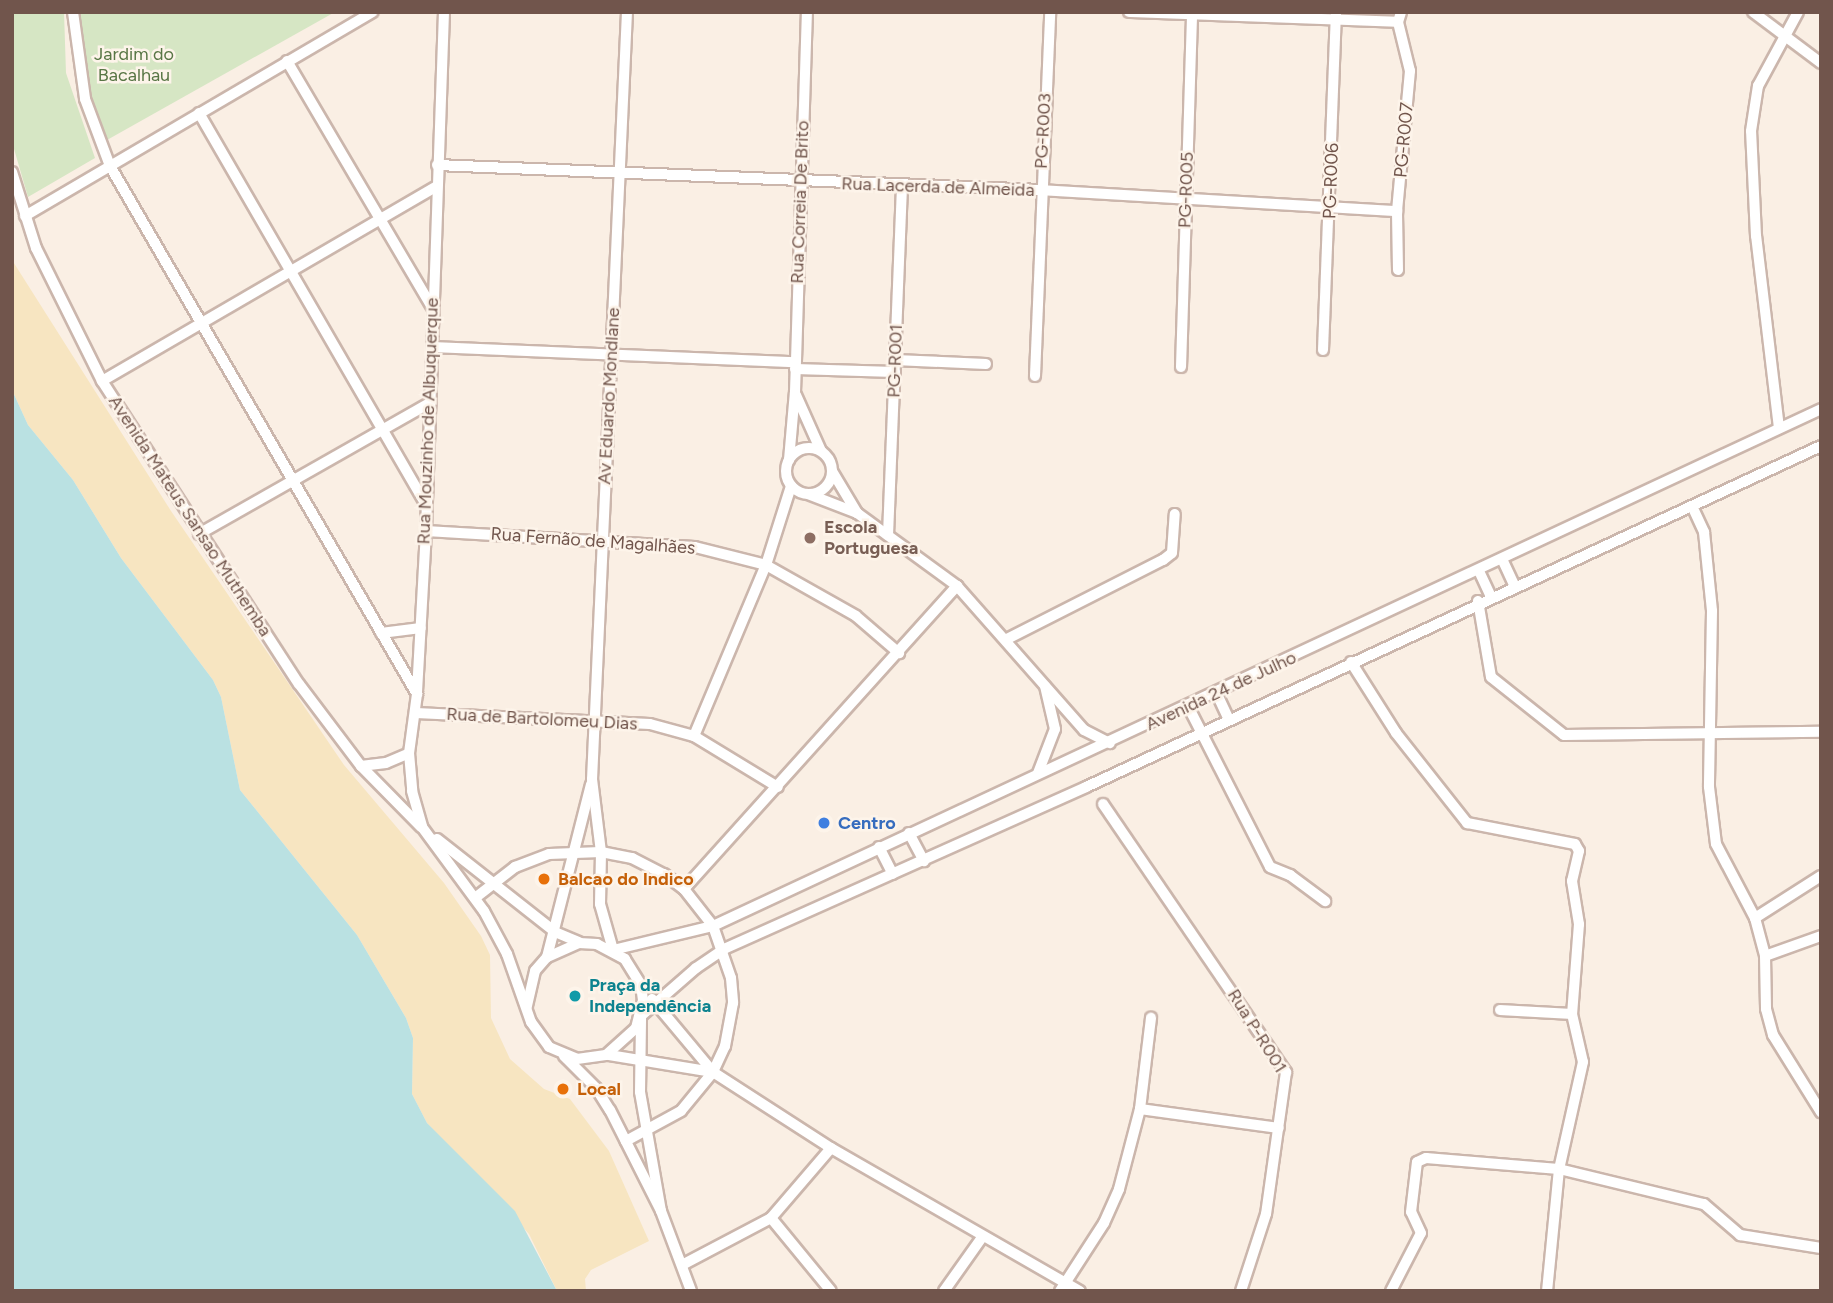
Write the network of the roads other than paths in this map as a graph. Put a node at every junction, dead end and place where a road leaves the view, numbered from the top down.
1 (73, 12) edge
2 (444, 12) edge
3 (627, 12) edge
4 (807, 12) edge
5 (1050, 12) edge
6 (1129, 12) edge
7 (1753, 12) edge
8 (1798, 12) edge
9 (367, 14) edge
10 (1192, 15) edge
11 (1336, 15) edge
12 (1399, 17) edge
13 (1786, 34) junction
14 (287, 61) junction
15 (1821, 63) edge
16 (199, 113) junction
17 (437, 165) junction
18 (110, 166) junction
19 (12, 173) edge
20 (618, 176) junction
21 (801, 181) junction
22 (902, 186) junction
23 (435, 187) junction
24 (1040, 190) junction
25 (1186, 200) junction
26 (1331, 210) junction
27 (1397, 211) junction
28 (25, 215) junction
29 (380, 220) junction
30 (1398, 270) dead end
31 (292, 274) junction
32 (432, 307) junction
33 (202, 327) junction
34 (432, 347) junction
35 (1323, 350) dead end
36 (613, 356) junction
37 (895, 360) junction
38 (795, 365) junction
39 (986, 365) dead end
40 (1181, 367) dead end
41 (895, 372) junction
42 (1035, 376) dead end
43 (102, 382) junction
44 (795, 392) junction
45 (429, 403) junction
46 (1821, 409) edge
47 (383, 427) junction
48 (1779, 428) junction
49 (1821, 446) edge
50 (821, 451) junction
51 (789, 460) junction
52 (832, 471) junction
53 (292, 480) junction
54 (791, 486) junction
55 (808, 494) junction
56 (426, 506) junction
57 (1692, 506) junction
58 (857, 513) junction
59 (1175, 514) dead end
60 (426, 531) junction
61 (199, 534) junction
62 (888, 535) junction
63 (601, 538) junction
64 (1503, 561) junction
65 (766, 565) junction
66 (1479, 571) junction
67 (1514, 585) junction
68 (957, 586) junction
69 (1490, 595) junction
70 (1478, 601) junction
71 (421, 628) junction
72 (381, 633) junction
73 (1007, 639) junction
74 (900, 653) junction
75 (1351, 662) junction
76 (1044, 684) junction
77 (417, 694) junction
78 (1217, 694) junction
79 (1189, 708) junction
80 (416, 713) junction
81 (1228, 718) junction
82 (595, 719) junction
83 (1712, 730) junction
84 (1202, 731) junction
85 (1821, 732) edge
86 (694, 736) junction
87 (1110, 743) junction
88 (409, 753) junction
89 (362, 766) junction
90 (1038, 773) junction
91 (592, 779) junction
92 (778, 787) junction
93 (1103, 804) dead end
94 (422, 827) junction
95 (909, 833) junction
96 (879, 847) junction
97 (574, 850) junction
98 (601, 852) junction
99 (924, 861) junction
100 (893, 874) junction
101 (1821, 876) edge
102 (490, 883) junction
103 (684, 889) junction
104 (475, 898) junction
105 (1325, 901) dead end
106 (1755, 918) junction
107 (713, 926) junction
108 (555, 932) junction
109 (1821, 936) edge
110 (579, 943) junction
111 (724, 949) junction
112 (613, 950) junction
113 (1765, 956) junction
114 (547, 957) junction
115 (641, 985) junction
116 (655, 1002) junction
117 (527, 1007) junction
118 (1500, 1010) dead end
119 (1572, 1014) junction
120 (641, 1016) junction
121 (1151, 1018) dead end
122 (562, 1055) junction
123 (606, 1055) junction
124 (638, 1058) junction
125 (713, 1073) junction
126 (1140, 1109) junction
127 (1821, 1112) edge
128 (1279, 1128) junction
129 (645, 1134) junction
130 (626, 1141) junction
131 (831, 1148) junction
132 (1559, 1169) junction
133 (661, 1211) junction
134 (771, 1218) junction
135 (983, 1236) junction
136 (1821, 1248) edge
137 (682, 1265) junction
138 (1063, 1287) edge
139 (691, 1291) edge
140 (831, 1291) edge
141 (944, 1291) edge
142 (1080, 1291) edge
143 (1241, 1291) edge
144 (1391, 1291) edge
145 (1547, 1291) edge

1 - 18 street
2 - 17 street, Rua Mouzinho de Albuquerque
3 - 20 street, Av Eduardo Mondlane
4 - 21 street, Rua Correia De Brito
5 - 24 street, PG-R003
6 - 10 street
7 - 13 street
8 - 13 street
9 - 14 street
10 - 11 street
10 - 25 street, PG-R005
11 - 12 street
11 - 26 street, PG-R006
12 - 27 street, PG-R007
13 - 15 street
13 - 48 street
14 - 16 street
14 - 29 street
16 - 18 street
16 - 31 street
17 - 20 street, Rua Lacerda de Almeida
17 - 23 street, Rua Mouzinho de Albuquerque
18 - 28 street
18 - 33 street
19 - 28 street, Avenida Mateus Sansao Muthemba
20 - 21 street, Rua Lacerda de Almeida
20 - 36 street, Av Eduardo Mondlane
21 - 22 street, Rua Lacerda de Almeida
21 - 38 street, Rua Correia De Brito
22 - 24 street, Rua Lacerda de Almeida
22 - 37 street, PG-R001
23 - 29 street
23 - 32 street, Rua Mouzinho de Albuquerque
24 - 25 street, Rua Lacerda de Almeida
24 - 42 street, PG-R003
25 - 26 street, Rua Lacerda de Almeida
25 - 40 street, PG-R005
26 - 27 street, Rua Lacerda de Almeida
26 - 35 street, PG-R006
27 - 30 street, PG-R007
28 - 43 street, Avenida Mateus Sansao Muthemba
29 - 31 street
29 - 32 street
31 - 33 street
31 - 47 street
32 - 34 street, Rua Mouzinho de Albuquerque
33 - 43 street
33 - 53 street
34 - 36 street
34 - 45 street, Rua Mouzinho de Albuquerque
36 - 38 street
36 - 63 street, Av Eduardo Mondlane
37 - 39 street
37 - 41 street, PG-R001
38 - 41 street
38 - 44 street, Rua Correia De Brito
41 - 62 street, PG-R001
43 - 61 street, Avenida Mateus Sansao Muthemba
44 - 50 street
44 - 51 street, Rua Correia De Brito
45 - 47 street
45 - 56 street, Rua Mouzinho de Albuquerque
46 - 48 street, Avenida 24 de Julho
47 - 53 street
47 - 56 street
48 - 64 street, Avenida 24 de Julho
49 - 57 street, Avenida 24 de Julho
50 - 51 street
50 - 52 street
51 - 54 street
52 - 55 street
52 - 58 street
53 - 61 street
53 - 72 street
54 - 55 street
54 - 65 street
55 - 58 street
56 - 60 street, Rua Mouzinho de Albuquerque
57 - 67 street, Avenida 24 de Julho
57 - 83 street
58 - 62 street
59 - 73 street
60 - 63 street, Rua Fernão de Magalhães
60 - 71 street, Rua Mouzinho de Albuquerque
61 - 89 street, Avenida Mateus Sansao Muthemba
62 - 68 street
63 - 65 street, Rua Fernão de Magalhães
63 - 82 street, Av Eduardo Mondlane
64 - 66 street, Avenida 24 de Julho
64 - 67 street
65 - 74 street, Rua Fernão de Magalhães
65 - 86 street
66 - 69 street
66 - 78 street, Avenida 24 de Julho
67 - 69 street, Avenida 24 de Julho
68 - 73 street
68 - 74 street
69 - 70 street, Avenida 24 de Julho
70 - 75 street, Avenida 24 de Julho
70 - 83 street
71 - 72 street
71 - 77 street, Rua Mouzinho de Albuquerque
72 - 77 street
73 - 76 street
74 - 92 street
75 - 81 street, Avenida 24 de Julho
75 - 119 street
76 - 87 street
76 - 90 street
77 - 80 street, Rua Mouzinho de Albuquerque
78 - 79 street, Avenida 24 de Julho
78 - 81 street
79 - 84 street
79 - 87 street, Avenida 24 de Julho
80 - 82 street, Rua de Bartolomeu Dias
80 - 88 street, Rua Mouzinho de Albuquerque
81 - 84 street, Avenida 24 de Julho
82 - 86 street, Rua de Bartolomeu Dias
82 - 91 street, Av Eduardo Mondlane
83 - 85 street
83 - 106 street
84 - 99 street, Avenida 24 de Julho
84 - 105 street
86 - 92 street, Rua de Bartolomeu Dias
87 - 90 street, Avenida 24 de Julho
88 - 89 street
88 - 94 street, Rua Mouzinho de Albuquerque
89 - 94 street, Avenida Mateus Sansao Muthemba
90 - 95 street, Avenida 24 de Julho
91 - 97 street
91 - 98 street
92 - 103 street
93 - 128 street, Rua P-R001
94 - 102 street
94 - 104 street
95 - 96 street, Avenida 24 de Julho
95 - 99 street
96 - 100 street
96 - 107 street, Avenida 24 de Julho
97 - 98 street
97 - 102 street
97 - 108 street
98 - 103 street
98 - 112 street
99 - 100 street, Avenida 24 de Julho
100 - 111 street, Avenida 24 de Julho
101 - 106 street
102 - 104 street
102 - 108 street
103 - 107 street
104 - 117 street
106 - 113 street
107 - 111 street
107 - 112 street, Avenida 24 de Julho
108 - 110 street
108 - 114 street
109 - 113 street
110 - 112 street
110 - 114 street
111 - 116 street, Avenida 24 de Julho
111 - 125 street
112 - 115 street
113 - 127 street
114 - 117 street
115 - 116 street
115 - 120 street
116 - 120 street, Avenida 24 de Julho
116 - 125 street
117 - 122 street
118 - 119 street
119 - 132 street
120 - 123 street
120 - 124 street
121 - 126 street
122 - 123 street
122 - 130 street
123 - 124 street
124 - 125 street
124 - 129 street
125 - 129 street
125 - 131 street
126 - 128 street
126 - 138 street
128 - 143 street, Rua P-R001
129 - 130 street
129 - 133 street
130 - 133 street
131 - 134 street
131 - 135 street
132 - 136 street
132 - 144 street
132 - 145 street
133 - 137 street
134 - 137 street
134 - 140 street
135 - 138 street
135 - 141 street
137 - 139 street
138 - 142 street

